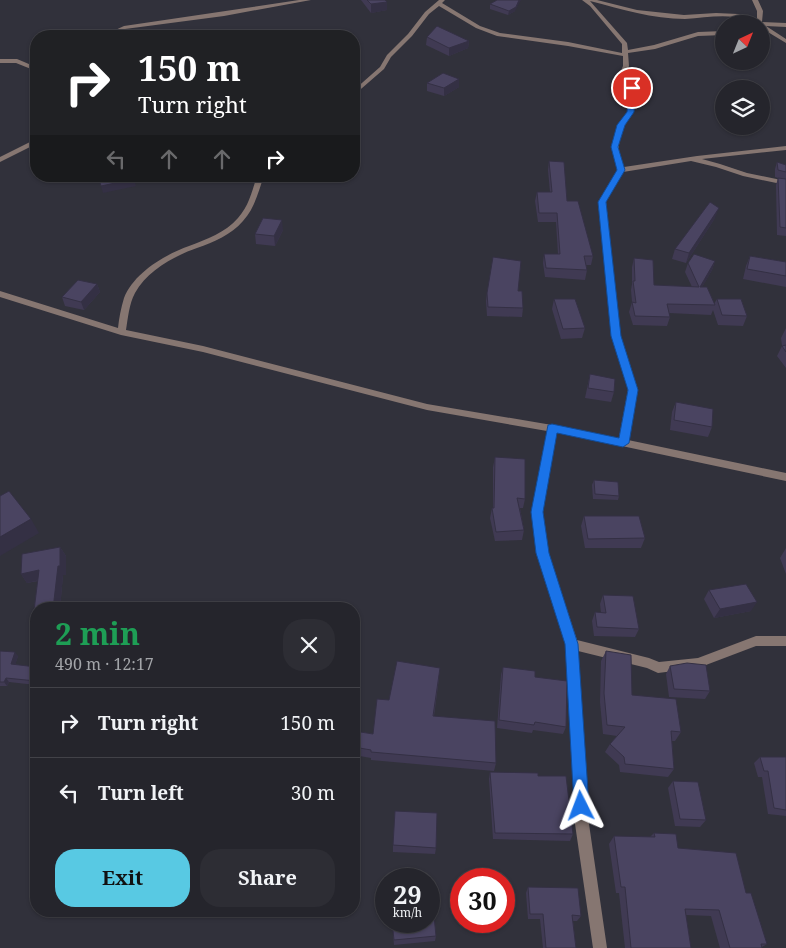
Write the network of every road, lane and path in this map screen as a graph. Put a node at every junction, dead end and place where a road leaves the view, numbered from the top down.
1 (308, 0) edge
2 (586, 0) edge
3 (591, 0) edge
4 (755, 0) edge
5 (440, 2) edge
6 (715, 15) edge
7 (760, 15) edge
8 (770, 24) edge
9 (786, 25) edge
10 (120, 30) edge
11 (770, 31) edge
12 (715, 32) edge
13 (786, 41) edge
14 (624, 54) junction
15 (0, 61) edge
16 (30, 66) edge
17 (360, 88) edge
18 (30, 144) edge
19 (786, 148) edge
20 (691, 159) junction
21 (0, 160) edge
22 (621, 170) junction
23 (259, 182) edge
24 (786, 183) edge
25 (0, 294) edge
26 (121, 332) junction
27 (552, 428) junction
28 (623, 443) junction
29 (786, 477) edge
30 (786, 641) edge
31 (572, 644) junction
32 (600, 948) edge

1 - 10 street
2 - 14 street
3 - 6 street
4 - 7 street
5 - 14 street
5 - 17 street
8 - 9 street
11 - 13 street
12 - 14 street
14 - 22 street
15 - 16 street
18 - 21 street
19 - 20 street
20 - 22 street
20 - 24 street
22 - 28 street
23 - 26 street
25 - 26 street
26 - 27 street
27 - 28 street
27 - 31 street
28 - 29 street
30 - 31 street
31 - 32 street

